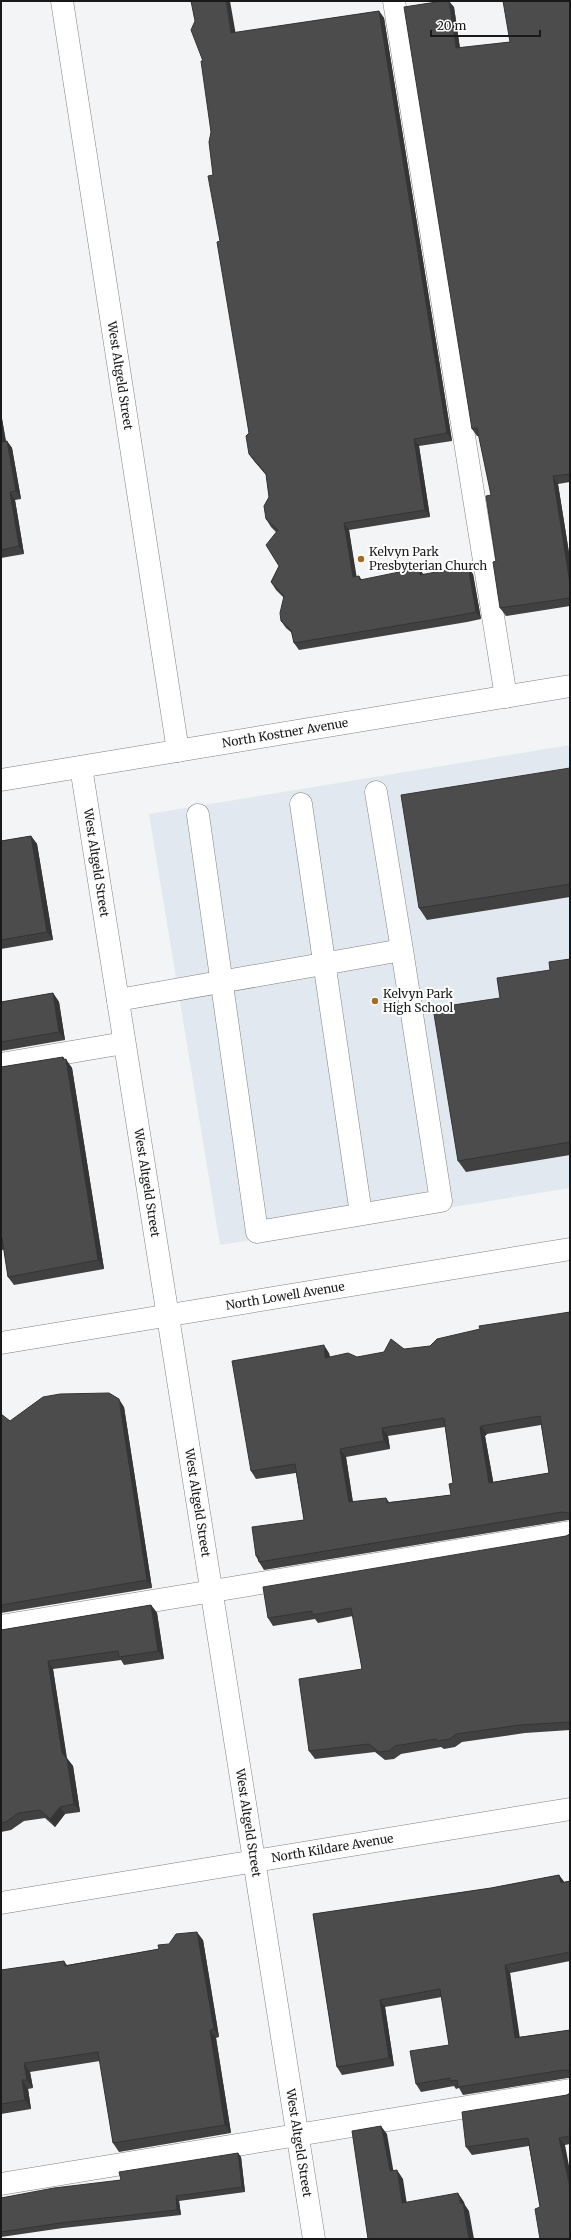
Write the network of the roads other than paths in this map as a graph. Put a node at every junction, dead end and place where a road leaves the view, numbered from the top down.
1 (62, 1) edge
2 (394, 1) edge
3 (570, 686) edge
4 (506, 697) junction
5 (178, 751) junction
6 (81, 767) junction
7 (1, 780) edge
8 (376, 792) dead end
9 (301, 804) dead end
10 (198, 815) dead end
11 (402, 950) junction
12 (325, 964) junction
13 (223, 982) junction
14 (118, 1000) junction
15 (124, 1043) junction
16 (1, 1064) edge
17 (361, 1214) junction
18 (570, 1249) edge
19 (168, 1315) junction
20 (1, 1343) edge
21 (570, 1532) edge
22 (212, 1591) junction
23 (1, 1626) edge
24 (570, 1809) edge
25 (255, 1861) junction
26 (1, 1903) edge
27 (570, 2090) edge
28 (298, 2135) junction
29 (1, 2184) edge
30 (314, 2239) edge

1 - 5 street, West Altgeld Street
2 - 4 street
3 - 4 street, North Kostner Avenue
4 - 5 street, North Kostner Avenue
5 - 6 street, North Kostner Avenue
6 - 7 street, North Kostner Avenue
6 - 14 street, West Altgeld Street
8 - 11 street
9 - 12 street
10 - 13 street
11 - 12 street
11 - 17 street
12 - 13 street
12 - 17 street
13 - 14 street
13 - 17 street
14 - 15 street, West Altgeld Street
15 - 16 street
15 - 19 street, West Altgeld Street
18 - 19 street, North Lowell Avenue
19 - 20 street, North Lowell Avenue
19 - 22 street, West Altgeld Street
21 - 22 street
22 - 23 street
22 - 25 street, West Altgeld Street
24 - 25 street, North Kildare Avenue
25 - 26 street, North Kildare Avenue
25 - 28 street, West Altgeld Street
27 - 28 street
28 - 29 street
28 - 30 street, West Altgeld Street

